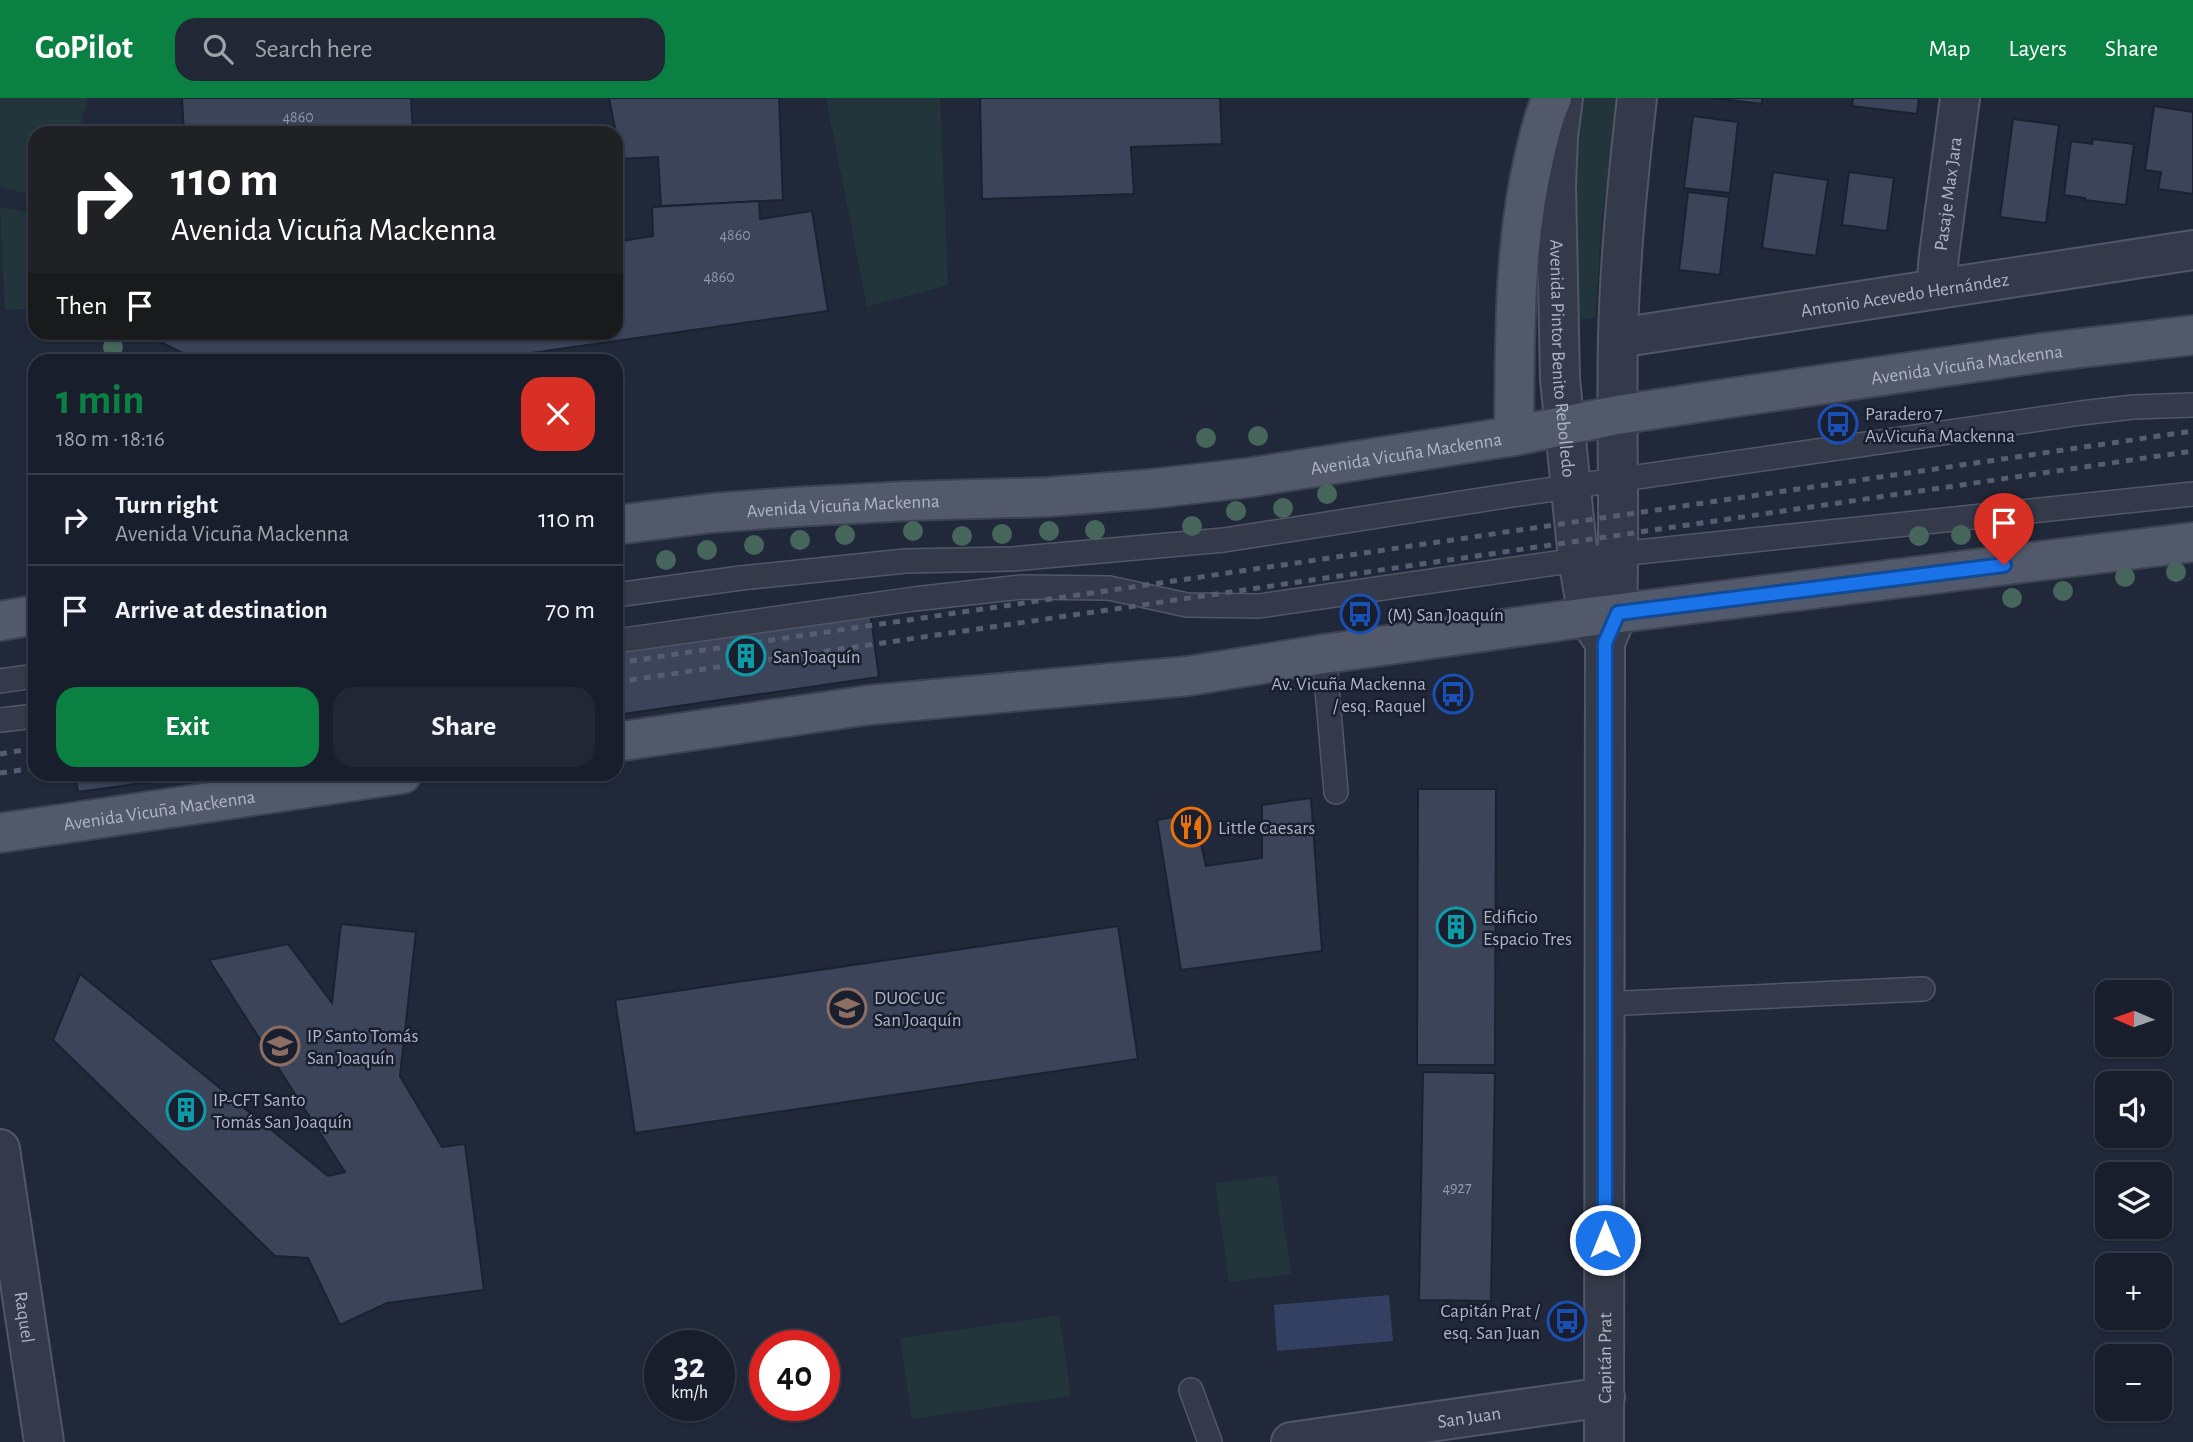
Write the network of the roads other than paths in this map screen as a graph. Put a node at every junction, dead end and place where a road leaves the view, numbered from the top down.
1 (1552, 98) edge
2 (1563, 98) edge
3 (1637, 98) edge
4 (1960, 98) edge
5 (2193, 250) edge
6 (1936, 289) junction
7 (2193, 335) edge
8 (1618, 338) junction
9 (2193, 405) edge
10 (1617, 415) junction
11 (1564, 427) junction
12 (1514, 436) junction
13 (1618, 481) junction
14 (1571, 488) junction
15 (2193, 494) edge
16 (623, 524) edge
17 (2193, 542) edge
18 (1619, 554) junction
19 (1578, 559) junction
20 (623, 594) edge
21 (28, 616) edge
22 (0, 621) edge
23 (1604, 624) junction
24 (623, 640) edge
25 (1324, 654) junction
26 (28, 677) edge
27 (0, 681) edge
28 (28, 717) edge
29 (0, 720) edge
30 (623, 741) edge
31 (354, 781) edge
32 (1336, 792) dead end
33 (0, 833) edge
34 (1923, 989) dead end
35 (1604, 1004) junction
36 (0, 1149) edge
37 (1191, 1390) dead end
38 (1605, 1397) junction
39 (44, 1442) edge
40 (1210, 1442) edge
41 (1291, 1442) edge
42 (1604, 1442) edge

1 - 12 main road
2 - 11 street, Avenida Pintor Benito Rebolledo
3 - 8 street
4 - 6 street, Pasaje Max Jara
5 - 6 street, Antonio Acevedo Hernández
6 - 8 street, Antonio Acevedo Hernández
7 - 10 main road, Avenida Vicuña Mackenna
8 - 10 street
9 - 13 lane
10 - 11 main road, Avenida Vicuña Mackenna
10 - 13 street
11 - 12 main road, Avenida Vicuña Mackenna
11 - 14 street, Avenida Pintor Benito Rebolledo
12 - 16 main road, Avenida Vicuña Mackenna
13 - 14 lane
13 - 18 street
14 - 19 street, Avenida Pintor Benito Rebolledo
14 - 20 lane
15 - 18 lane
17 - 23 main road
18 - 19 lane
18 - 23 street
19 - 23 street, Avenida Pintor Benito Rebolledo
19 - 24 lane
21 - 22 main road
23 - 25 main road
23 - 35 street, Capitán Prat
25 - 30 main road
25 - 32 lane
26 - 27 lane
28 - 29 lane
31 - 33 main road, Avenida Vicuña Mackenna
34 - 35 lane
35 - 38 street, Capitán Prat
36 - 39 street, Raquel
37 - 40 lane
38 - 41 street, San Juan
38 - 42 street, Capitán Prat

